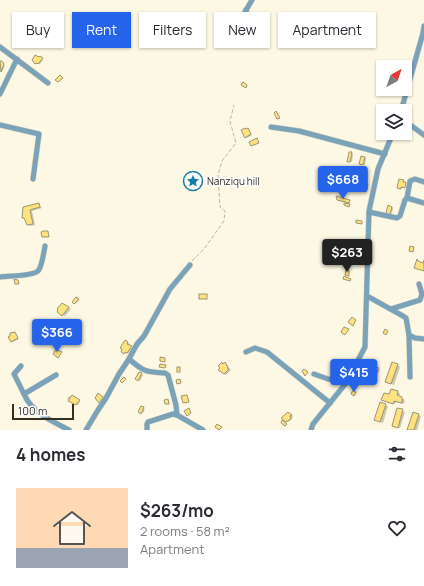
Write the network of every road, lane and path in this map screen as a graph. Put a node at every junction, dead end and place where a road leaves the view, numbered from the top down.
1 (252, 0) edge
2 (246, 10) edge
3 (424, 26) edge
4 (0, 47) edge
5 (16, 59) junction
6 (48, 83) dead end
7 (0, 94) edge
8 (403, 104) edge
9 (234, 105) dead end
10 (0, 125) edge
11 (271, 126) dead end
12 (412, 126) edge
13 (424, 135) edge
14 (390, 140) edge
15 (385, 154) junction
16 (33, 179) dead end
17 (424, 182) edge
18 (407, 198) junction
19 (424, 203) edge
20 (369, 212) junction
21 (45, 246) dead end
22 (190, 265) joint
23 (0, 277) edge
24 (418, 284) dead end
25 (366, 296) junction
26 (422, 300) edge
27 (391, 309) junction
28 (409, 335) junction
29 (424, 339) edge
30 (246, 352) dead end
31 (129, 359) junction
32 (21, 366) dead end
33 (314, 374) dead end
34 (56, 375) dead end
35 (410, 377) dead end
36 (348, 380) junction
37 (24, 394) junction
38 (330, 403) junction
39 (177, 415) junction
40 (69, 430) edge
41 (86, 430) edge
42 (148, 430) edge
43 (203, 430) edge
44 (311, 430) edge

1 - 2 street
3 - 8 street
4 - 5 street
5 - 6 street
5 - 7 street
9 - 22 path
10 - 16 street
11 - 15 street
12 - 13 street
14 - 15 street
15 - 20 street
17 - 18 street
18 - 19 street
18 - 20 street
20 - 25 street
21 - 23 street
22 - 31 street
24 - 26 street
25 - 27 street
25 - 36 street
26 - 27 street
27 - 28 street
28 - 29 street
28 - 35 street
30 - 38 street
31 - 39 street
31 - 41 street
32 - 37 street
33 - 36 street
34 - 37 street
36 - 38 street
37 - 40 street
38 - 44 street
39 - 42 street
39 - 43 street

